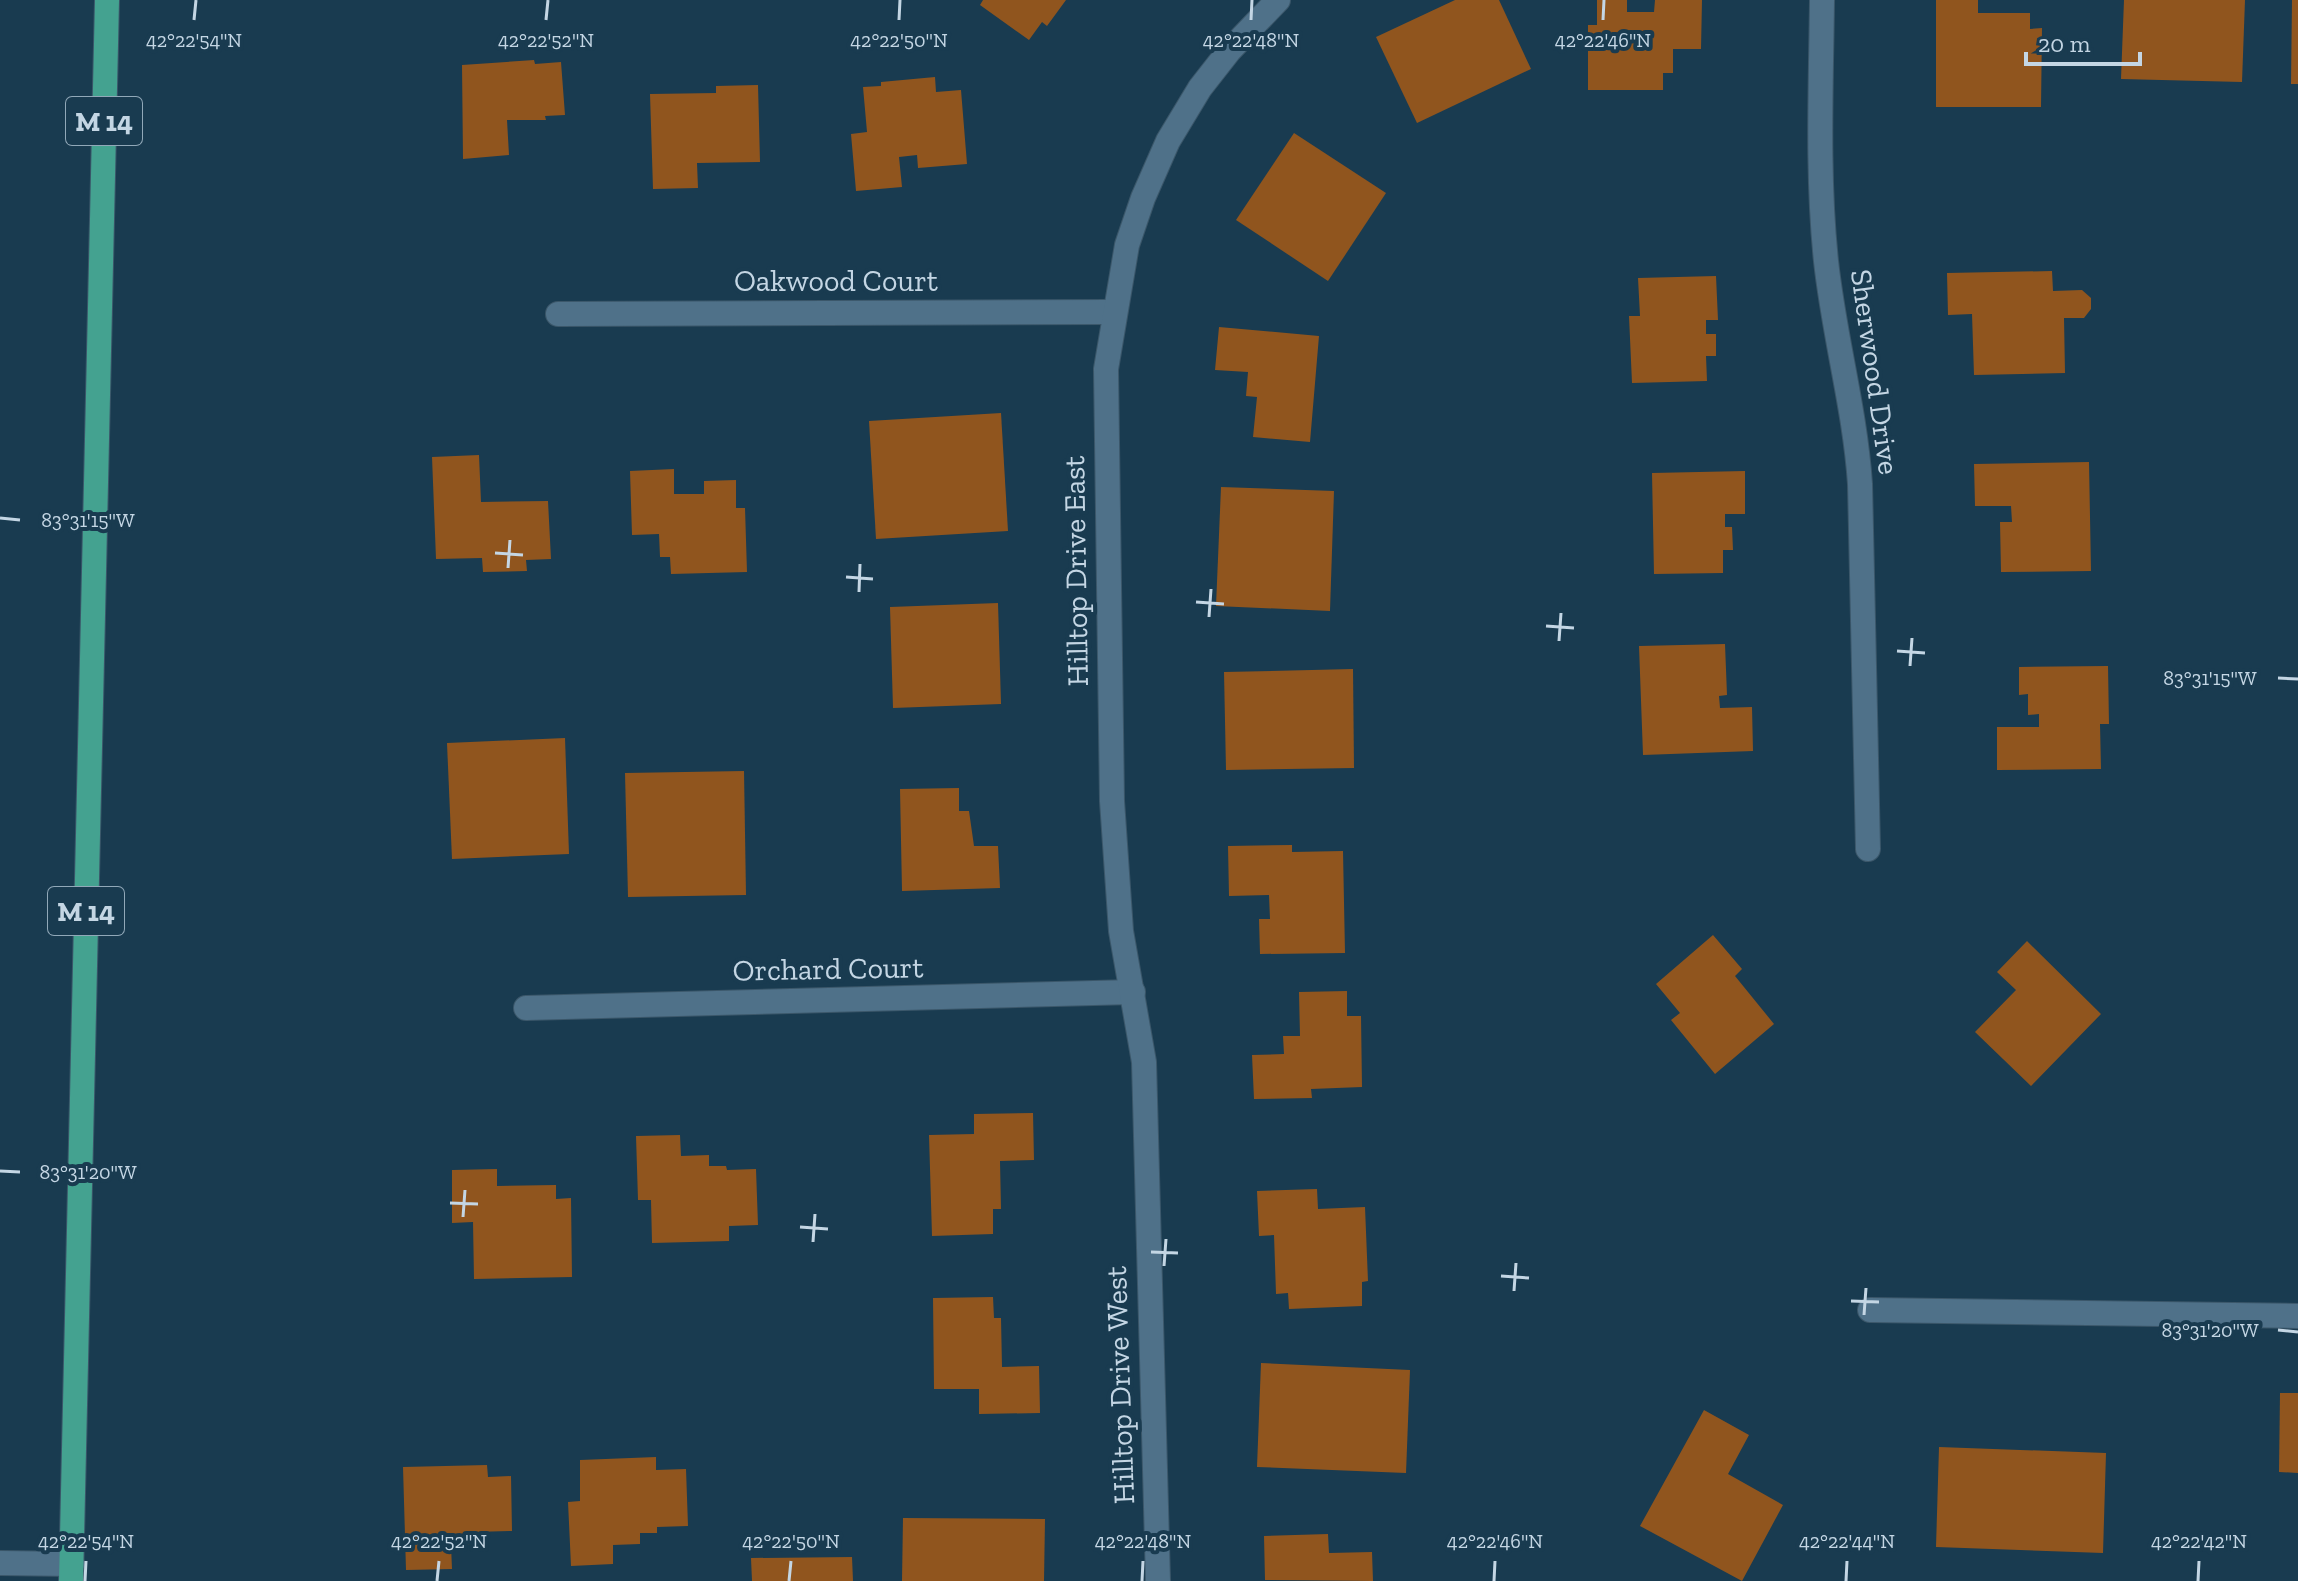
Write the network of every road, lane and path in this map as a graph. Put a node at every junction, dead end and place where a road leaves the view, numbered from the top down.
1 (107, 0) edge
2 (1278, 0) edge
3 (1822, 0) edge
4 (1113, 312) junction
5 (558, 314) dead end
6 (1868, 849) dead end
7 (1133, 992) junction
8 (526, 1008) dead end
9 (1147, 1186) joint
10 (1870, 1310) dead end
11 (2298, 1316) edge
12 (0, 1563) edge
13 (71, 1572) edge
14 (1158, 1581) edge

1 - 13 highway, M 14
2 - 4 street, Hilltop Drive East
3 - 6 street, Sherwood Drive
4 - 5 street, Oakwood Court
4 - 7 street, Hilltop Drive East
7 - 8 street, Orchard Court
7 - 9 street, Hilltop Drive East
9 - 14 street, Hilltop Drive West
10 - 11 street
12 - 13 street

